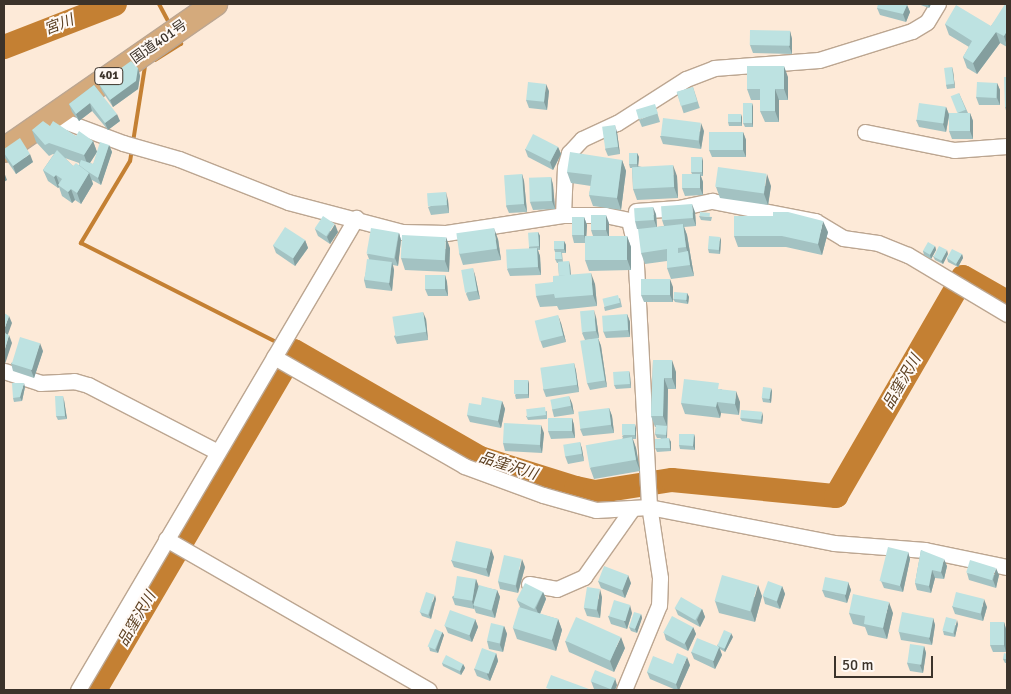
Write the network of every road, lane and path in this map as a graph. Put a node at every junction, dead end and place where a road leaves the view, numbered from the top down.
1 (215, 4) edge
2 (938, 4) edge
3 (51, 116) junction
4 (865, 132) dead end
5 (1007, 146) edge
6 (4, 150) edge
7 (562, 215) junction
8 (356, 218) junction
9 (625, 218) junction
10 (1007, 314) edge
11 (274, 357) junction
12 (4, 371) edge
13 (218, 452) junction
14 (649, 507) junction
15 (632, 509) junction
16 (166, 539) junction
17 (1007, 567) edge
18 (529, 584) edge
19 (78, 690) edge
20 (429, 690) edge
21 (624, 690) edge

1 - 3 highway, 国道401号 / 401
2 - 7 street
3 - 6 highway, 国道401号 / 401
3 - 8 street
4 - 5 street
7 - 8 street
7 - 9 street
8 - 11 street
9 - 10 street
9 - 14 street
11 - 13 street
11 - 15 street
12 - 13 street
13 - 16 street
14 - 15 street
14 - 17 street
14 - 21 street
15 - 18 street
16 - 19 street
16 - 20 street

